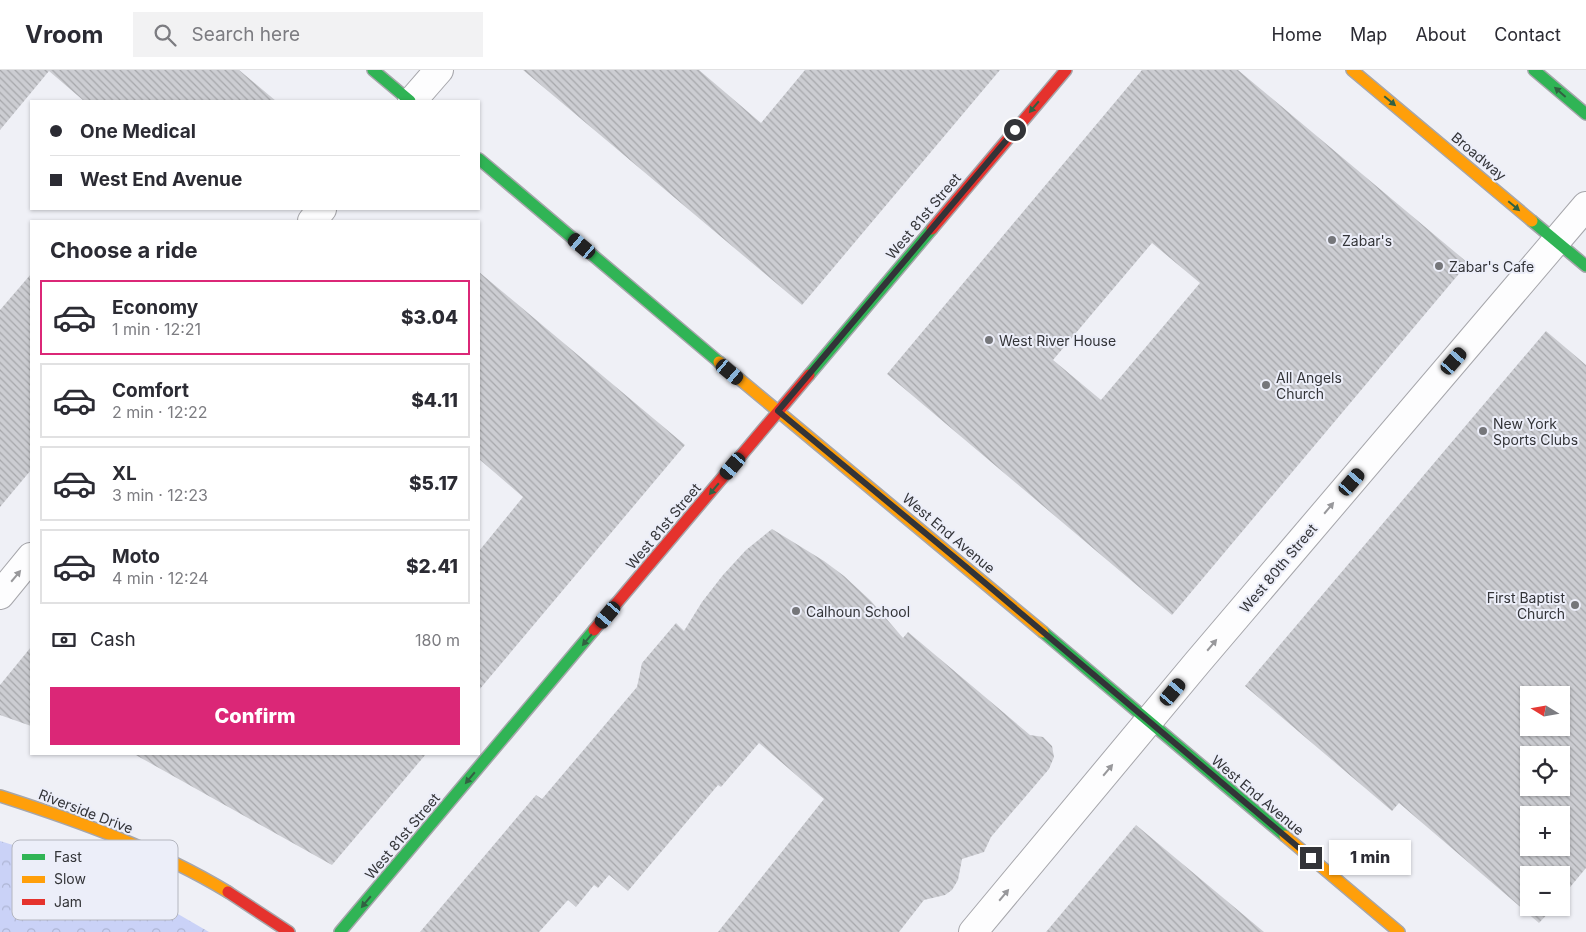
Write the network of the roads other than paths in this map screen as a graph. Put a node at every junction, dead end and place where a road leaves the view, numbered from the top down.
1 (373, 70) edge
2 (439, 70) edge
3 (1066, 70) edge
4 (1352, 70) edge
5 (1534, 70) edge
6 (410, 100) edge
7 (412, 100) edge
8 (1586, 114) edge
9 (480, 160) edge
10 (1586, 206) edge
11 (321, 210) edge
12 (313, 220) edge
13 (1556, 241) junction
14 (1586, 266) edge
15 (778, 411) junction
16 (30, 558) edge
17 (0, 595) edge
18 (1148, 721) junction
19 (0, 796) edge
20 (120, 840) edge
21 (178, 866) edge
22 (289, 932) edge
23 (340, 932) edge
24 (973, 932) edge
25 (1399, 932) edge

1 - 6 street
2 - 7 street
3 -> 15 street, West 81st Street
4 -> 13 street, Broadway
8 -> 5 street
9 - 15 street, West End Avenue
10 - 13 street, West 80th Street
11 - 12 street
13 - 14 street, Broadway
18 -> 13 street, West 80th Street
15 - 18 street, West End Avenue
15 -> 23 street, West 81st Street
17 -> 16 street
24 -> 18 street, West 80th Street
18 - 25 street, West End Avenue
19 - 20 street, Riverside Drive
21 - 22 street, Riverside Drive

